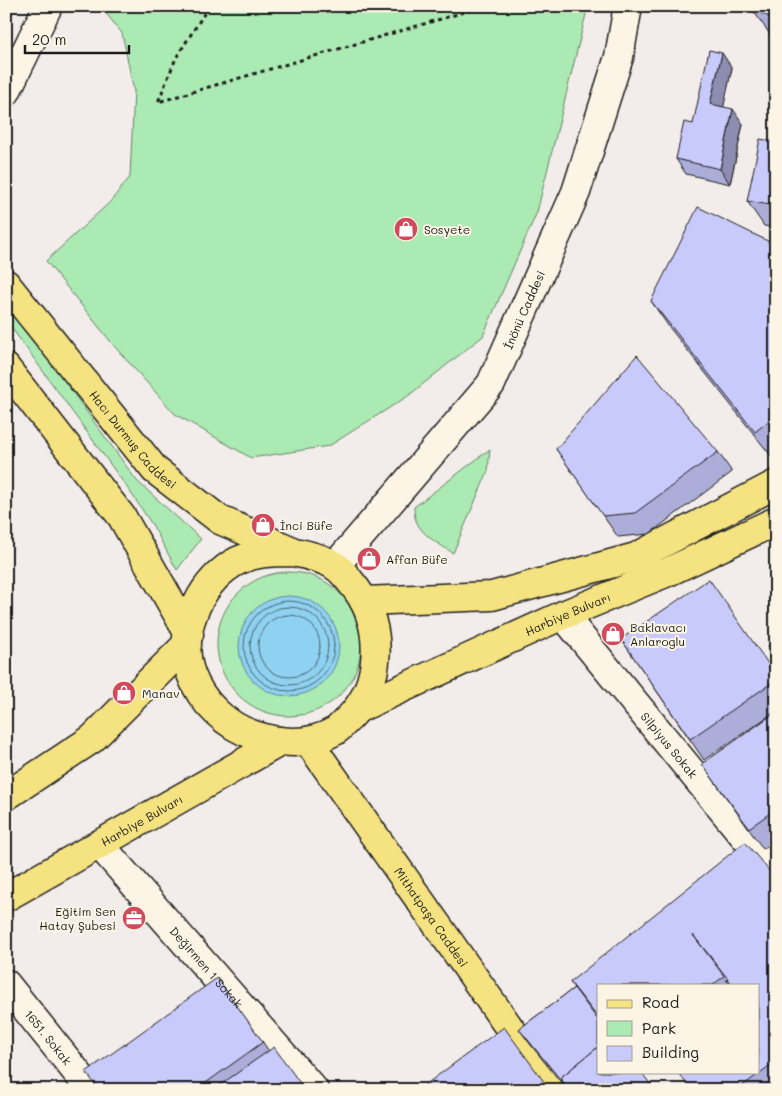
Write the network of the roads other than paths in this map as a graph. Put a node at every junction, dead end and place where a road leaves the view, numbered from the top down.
1 (48, 6) edge
2 (628, 6) edge
3 (6, 92) edge
4 (6, 284) edge
5 (6, 368) edge
6 (776, 484) edge
7 (776, 521) edge
8 (294, 552) junction
9 (335, 566) junction
10 (364, 601) junction
11 (563, 615) junction
12 (188, 639) junction
13 (359, 708) junction
14 (308, 741) junction
15 (278, 742) junction
16 (6, 796) edge
17 (100, 845) junction
18 (771, 859) edge
19 (6, 897) edge
20 (707, 897) edge
21 (6, 984) edge
22 (232, 995) junction
23 (207, 1012) edge
24 (540, 1023) edge
25 (518, 1040) junction
26 (149, 1050) edge
27 (494, 1057) edge
28 (91, 1089) edge
29 (314, 1090) edge
30 (558, 1090) edge

1 - 3 street
2 - 9 street, İnönü Caddesi
4 - 8 main road, Hacı Durmuş Caddesi
5 - 12 main road
6 - 10 main road
7 - 11 main road, Harbiye Bulvarı
8 - 9 main road, Harbiye Bulvarı
8 - 12 main road, Harbiye Bulvarı
9 - 10 main road, Harbiye Bulvarı
10 - 13 main road, Harbiye Bulvarı
11 - 13 main road, Harbiye Bulvarı
11 - 18 street, Silpiyus Sokak
12 - 15 main road, Harbiye Bulvarı
12 - 16 main road
13 - 14 main road, Harbiye Bulvarı
14 - 15 main road, Harbiye Bulvarı
14 - 25 main road, Mithatpaşa Caddesi
15 - 17 main road, Harbiye Bulvarı
17 - 19 main road, Harbiye Bulvarı
17 - 22 street, Değirmen 1 Sokak
18 - 20 street
21 - 28 street, 1651. Sokak
22 - 23 street
22 - 29 street, Değirmen 1 Sokak
24 - 25 street
25 - 27 street
25 - 30 main road, Mithatpaşa Caddesi
26 - 28 street

